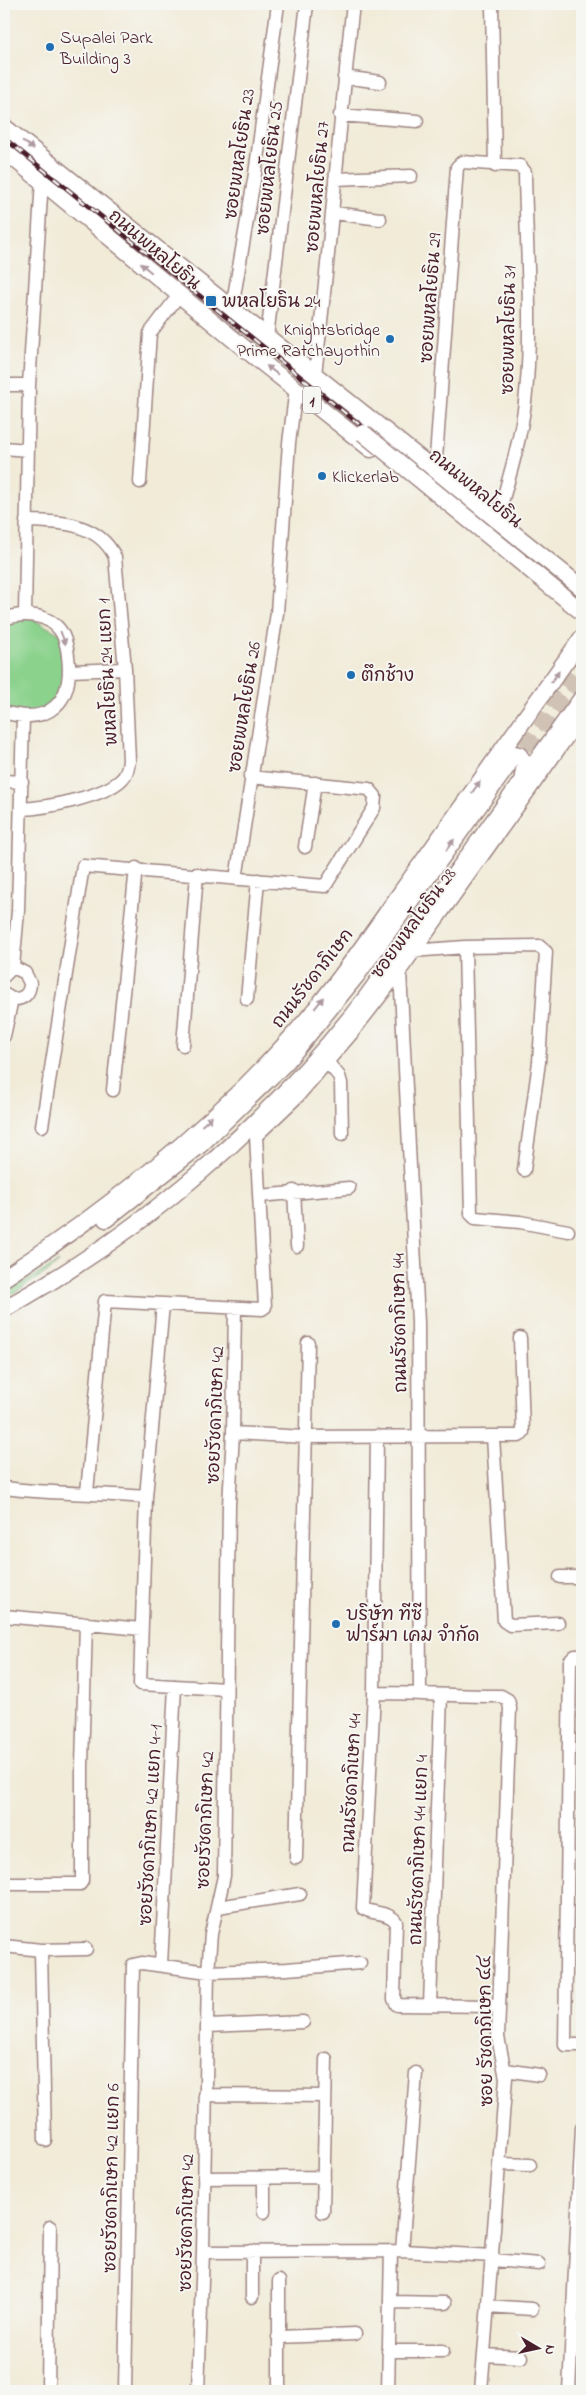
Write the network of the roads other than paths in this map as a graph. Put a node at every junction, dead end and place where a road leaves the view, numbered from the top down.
1 (278, 4) edge
2 (307, 4) edge
3 (353, 4) edge
4 (492, 4) edge
5 (344, 77) junction
6 (380, 82) dead end
7 (340, 115) junction
8 (417, 121) dead end
9 (4, 127) edge
10 (4, 150) edge
11 (52, 164) junction
12 (495, 166) junction
13 (411, 176) dead end
14 (335, 179) junction
15 (42, 180) junction
16 (334, 213) junction
17 (380, 219) dead end
18 (179, 295) junction
19 (232, 308) junction
20 (267, 337) junction
21 (309, 369) junction
22 (4, 385) edge
23 (29, 385) junction
24 (301, 392) junction
25 (365, 430) junction
26 (4, 448) edge
27 (27, 450) junction
28 (435, 472) junction
29 (140, 482) dead end
30 (497, 519) junction
31 (26, 521) junction
32 (560, 571) junction
33 (582, 588) edge
34 (544, 590) junction
35 (582, 600) edge
36 (582, 612) edge
37 (25, 615) junction
38 (4, 619) edge
39 (582, 621) edge
40 (582, 638) edge
41 (125, 669) junction
42 (69, 670) junction
43 (582, 698) edge
44 (4, 712) edge
45 (24, 716) junction
46 (582, 717) edge
47 (511, 771) junction
48 (250, 777) junction
49 (4, 781) edge
50 (22, 782) junction
51 (315, 783) junction
52 (21, 809) junction
53 (305, 847) dead end
54 (136, 868) junction
55 (197, 874) junction
56 (236, 879) junction
57 (258, 880) junction
58 (465, 947) junction
59 (416, 950) junction
60 (399, 952) junction
61 (401, 970) junction
62 (8, 972) edge
63 (8, 996) edge
64 (247, 1000) dead end
65 (4, 1036) edge
66 (183, 1045) dead end
67 (328, 1063) junction
68 (113, 1090) dead end
69 (42, 1126) dead end
70 (253, 1132) junction
71 (342, 1134) dead end
72 (524, 1170) dead end
73 (349, 1188) dead end
74 (294, 1191) junction
75 (259, 1196) junction
76 (568, 1231) dead end
77 (297, 1246) dead end
78 (4, 1278) edge
79 (20, 1300) junction
80 (163, 1304) junction
81 (235, 1308) junction
82 (4, 1309) edge
83 (520, 1338) dead end
84 (308, 1343) dead end
85 (233, 1433) junction
86 (377, 1436) junction
87 (493, 1436) junction
88 (305, 1437) junction
89 (419, 1437) junction
90 (4, 1488) edge
91 (87, 1492) junction
92 (146, 1497) junction
93 (560, 1577) dead end
94 (582, 1577) edge
95 (4, 1616) edge
96 (558, 1622) dead end
97 (86, 1623) junction
98 (141, 1629) junction
99 (582, 1656) edge
100 (175, 1686) junction
101 (226, 1689) junction
102 (374, 1693) junction
103 (420, 1693) junction
104 (441, 1696) junction
105 (296, 1858) dead end
106 (4, 1884) edge
107 (300, 1894) dead end
108 (218, 1907) junction
109 (4, 1946) edge
110 (86, 1949) dead end
111 (40, 1950) junction
112 (360, 1963) dead end
113 (160, 1966) junction
114 (208, 1972) junction
115 (430, 2005) junction
116 (499, 2006) junction
117 (303, 2022) dead end
118 (208, 2026) junction
119 (582, 2045) edge
120 (326, 2058) dead end
121 (506, 2070) junction
122 (416, 2074) dead end
123 (539, 2075) dead end
124 (205, 2095) junction
125 (326, 2096) junction
126 (582, 2128) edge
127 (45, 2140) dead end
128 (500, 2164) junction
129 (530, 2165) dead end
130 (324, 2177) junction
131 (204, 2178) junction
132 (264, 2178) junction
133 (264, 2212) dead end
134 (323, 2212) dead end
135 (50, 2227) dead end
136 (396, 2251) junction
137 (203, 2252) junction
138 (252, 2252) junction
139 (493, 2258) junction
140 (539, 2264) dead end
141 (279, 2281) dead end
142 (252, 2297) dead end
143 (391, 2302) junction
144 (445, 2303) dead end
145 (488, 2306) junction
146 (532, 2309) dead end
147 (355, 2334) dead end
148 (278, 2337) junction
149 (388, 2351) junction
150 (443, 2351) dead end
151 (484, 2355) junction
152 (521, 2357) dead end
153 (48, 2391) edge
154 (125, 2391) edge
155 (198, 2391) edge
156 (279, 2391) edge
157 (388, 2391) edge
158 (481, 2391) edge
159 (569, 2391) edge

1 - 19 street, ซอยพหลโยธิน 23
2 - 20 street, ซอยพหลโยธิน 25
3 - 5 street, ซอยพหลโยธิน 27
4 - 12 street
5 - 6 street
5 - 7 street, ซอยพหลโยธิน 27
7 - 8 street
7 - 14 street, ซอยพหลโยธิน 27
9 -> 11 main road, ถนนพหลโยธิน
10 - 15 main road, ถนนพหลโยธิน / 1
11 - 15 main road
11 - 19 main road, ถนนพหลโยธิน / 1
12 - 28 street, ซอยพหลโยธิน 29
12 - 30 street, ซอยพหลโยธิน 31
13 - 14 street
14 - 16 street, ซอยพหลโยธิน 27
18 -> 15 main road, ถนนพหลโยธิน / 1
15 - 23 street
16 - 17 street
16 - 21 street, ซอยพหลโยธิน 27
24 -> 18 main road, ถนนพหลโยธิน / 1
18 - 29 street
19 - 20 main road, ถนนพหลโยธิน / 1
20 - 21 main road, ถนนพหลโยธิน / 1
21 - 25 main road, ถนนพหลโยธิน
21 - 28 main road, ถนนพหลโยธิน / 1
22 - 23 street
23 - 27 street
24 - 25 main road, ถนนพหลโยธิน
24 - 34 main road, ถนนพหลโยธิน / 1
24 - 48 street, ซอยพหลโยธิน 26
25 - 35 main road, ถนนพหลโยธิน
25 - 36 main road, ถนนพหลโยธิน, bridge
26 - 27 street
27 - 31 street
28 - 30 main road, ถนนพหลโยธิน / 1
30 - 32 main road, ถนนพหลโยธิน / 1
31 - 37 street
31 - 41 street, พหลโยธิน 24 แยก 1
32 - 33 main road, ถนนพหลโยธิน / 1
32 - 34 main road
34 - 39 main road, ถนนพหลโยธิน / 1
37 - 38 street
37 -> 42 street
47 -> 40 main road, ถนนรัชดาภิเษก
41 - 42 street
41 - 52 street, พหลโยธิน 24 แยก 1
42 - 45 street
43 - 47 main road, ถนนรัชดาภิเษก
44 - 45 street
45 - 50 street
46 - 59 street, ซอยพหลโยธิน 28
47 - 60 main road, ถนนรัชดาภิเษก
78 -> 47 main road, ถนนรัชดาภิเษก
47 -> 79 main road, ถนนรัชดาภิเษก
48 - 51 street
48 - 56 street, ซอยพหลโยธิน 26
49 - 50 street
50 - 52 street
51 - 53 street
51 - 57 street
52 - 62 street
54 - 55 street
54 - 68 street
54 - 69 street
55 - 56 street
55 - 66 street
56 - 57 street
57 - 64 street
58 - 59 street
58 - 72 street
58 - 76 street
59 - 60 street
59 - 61 street, ซอยพหลโยธิน 28
60 - 61 street, ถนนรัชดาภิเษก 44
60 - 70 main road, ถนนรัชดาภิเษก
61 - 67 street, ซอยพหลโยธิน 28
61 - 89 street, ถนนรัชดาภิเษก 44
62 - 63 street
63 - 65 street
67 - 70 street, ซอยพหลโยธิน 28
67 - 71 street
70 - 75 street
70 - 79 main road, ถนนรัชดาภิเษก
73 - 74 street
74 - 75 street
74 - 77 street
75 - 81 street
79 - 82 main road, ถนนรัชดาภิเษก
80 - 81 street
80 - 91 street
80 - 92 street
81 - 85 street, ซอยรัชดาภิเษก 42
83 - 87 street
84 - 88 street
85 - 88 street
85 - 101 street, ซอยรัชดาภิเษก 42
86 - 88 street
86 - 89 street
86 - 102 street, ถนนรัชดาภิเษก 44
87 - 89 street
87 - 96 street
88 - 105 street
89 - 103 street, ถนนรัชดาภิเษก 44
90 - 91 street
91 - 92 street
92 - 98 street
93 - 94 street
95 - 97 street
97 - 98 street
97 - 106 street
98 - 100 street
99 - 119 street
100 - 101 street
100 - 113 street, ซอยรัชดาภิเษก 42 แยก 4-1
101 - 108 street, ซอยรัชดาภิเษก 42
102 - 103 street
102 - 115 street, ถนนรัชดาภิเษก 44
103 - 104 street
104 - 115 street, ถนนรัชดาภิเษก 44 แยก 4
104 - 116 street, ซอย รัชดาภิเษก ๔๔
107 - 108 street
108 - 114 street, ซอยรัชดาภิเษก 42
109 - 111 street
110 - 111 street
111 - 127 street
112 - 114 street
113 - 114 street
113 - 154 street, ซอยรัชดาภิเษก 42 แยก 6
114 - 118 street, ซอยรัชดาภิเษก 42
115 - 116 street, ถนนรัชดาภิเษก 44
116 - 121 street, ซอย รัชดาภิเษก ๔๔
117 - 118 street
118 - 124 street, ซอยรัชดาภิเษก 42
120 - 125 street
121 - 123 street
121 - 128 street, ซอย รัชดาภิเษก ๔๔
122 - 136 street
124 - 125 street
124 - 131 street, ซอยรัชดาภิเษก 42
125 - 130 street
126 - 159 street
128 - 129 street
128 - 139 street, ซอย รัชดาภิเษก ๔๔
130 - 132 street
130 - 134 street
131 - 132 street
131 - 137 street, ซอยรัชดาภิเษก 42
132 - 133 street
135 - 153 street
136 - 138 street
136 - 139 street
136 - 143 street
137 - 138 street
137 - 155 street, ซอยรัชดาภิเษก 42
138 - 142 street
139 - 140 street
139 - 145 street, ซอย รัชดาภิเษก ๔๔
141 - 148 street
143 - 144 street
143 - 149 street
145 - 146 street
145 - 151 street, ซอย รัชดาภิเษก ๔๔
147 - 148 street
148 - 156 street
149 - 150 street
149 - 157 street
151 - 152 street
151 - 158 street, ซอย รัชดาภิเษก ๔๔

